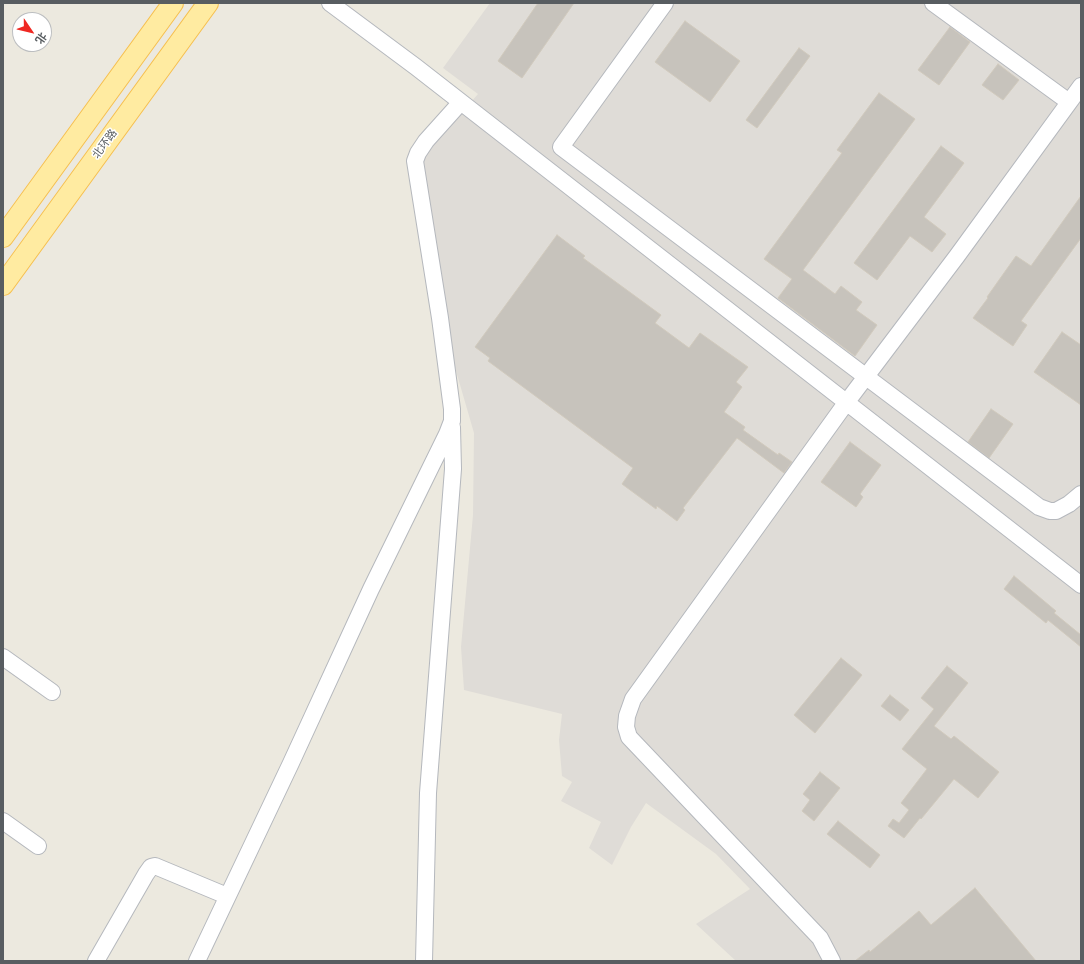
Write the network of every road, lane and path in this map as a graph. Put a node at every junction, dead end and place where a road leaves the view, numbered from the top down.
1 (208, 3) edge
2 (330, 3) edge
3 (665, 3) edge
4 (933, 3) edge
5 (171, 4) edge
6 (1081, 86) edge
7 (461, 102) junction
8 (1069, 102) junction
9 (3, 237) edge
10 (3, 285) edge
11 (866, 376) junction
12 (846, 403) junction
13 (452, 421) junction
14 (1081, 494) edge
15 (1081, 585) edge
16 (3, 657) edge
17 (52, 692) dead end
18 (3, 821) edge
19 (38, 846) dead end
20 (228, 896) junction
21 (96, 961) edge
22 (197, 961) edge
23 (424, 961) edge
24 (832, 961) edge

1 - 10 main road, 北环路
2 - 7 street
3 - 11 street
4 - 8 street
5 - 9 main road
6 - 8 street
7 - 12 street
7 - 13 street
8 - 11 street
11 - 12 street
11 - 14 street
12 - 15 street
12 - 24 street
13 - 20 street
13 - 23 street
16 - 17 street
18 - 19 street
20 - 21 street
20 - 22 street

